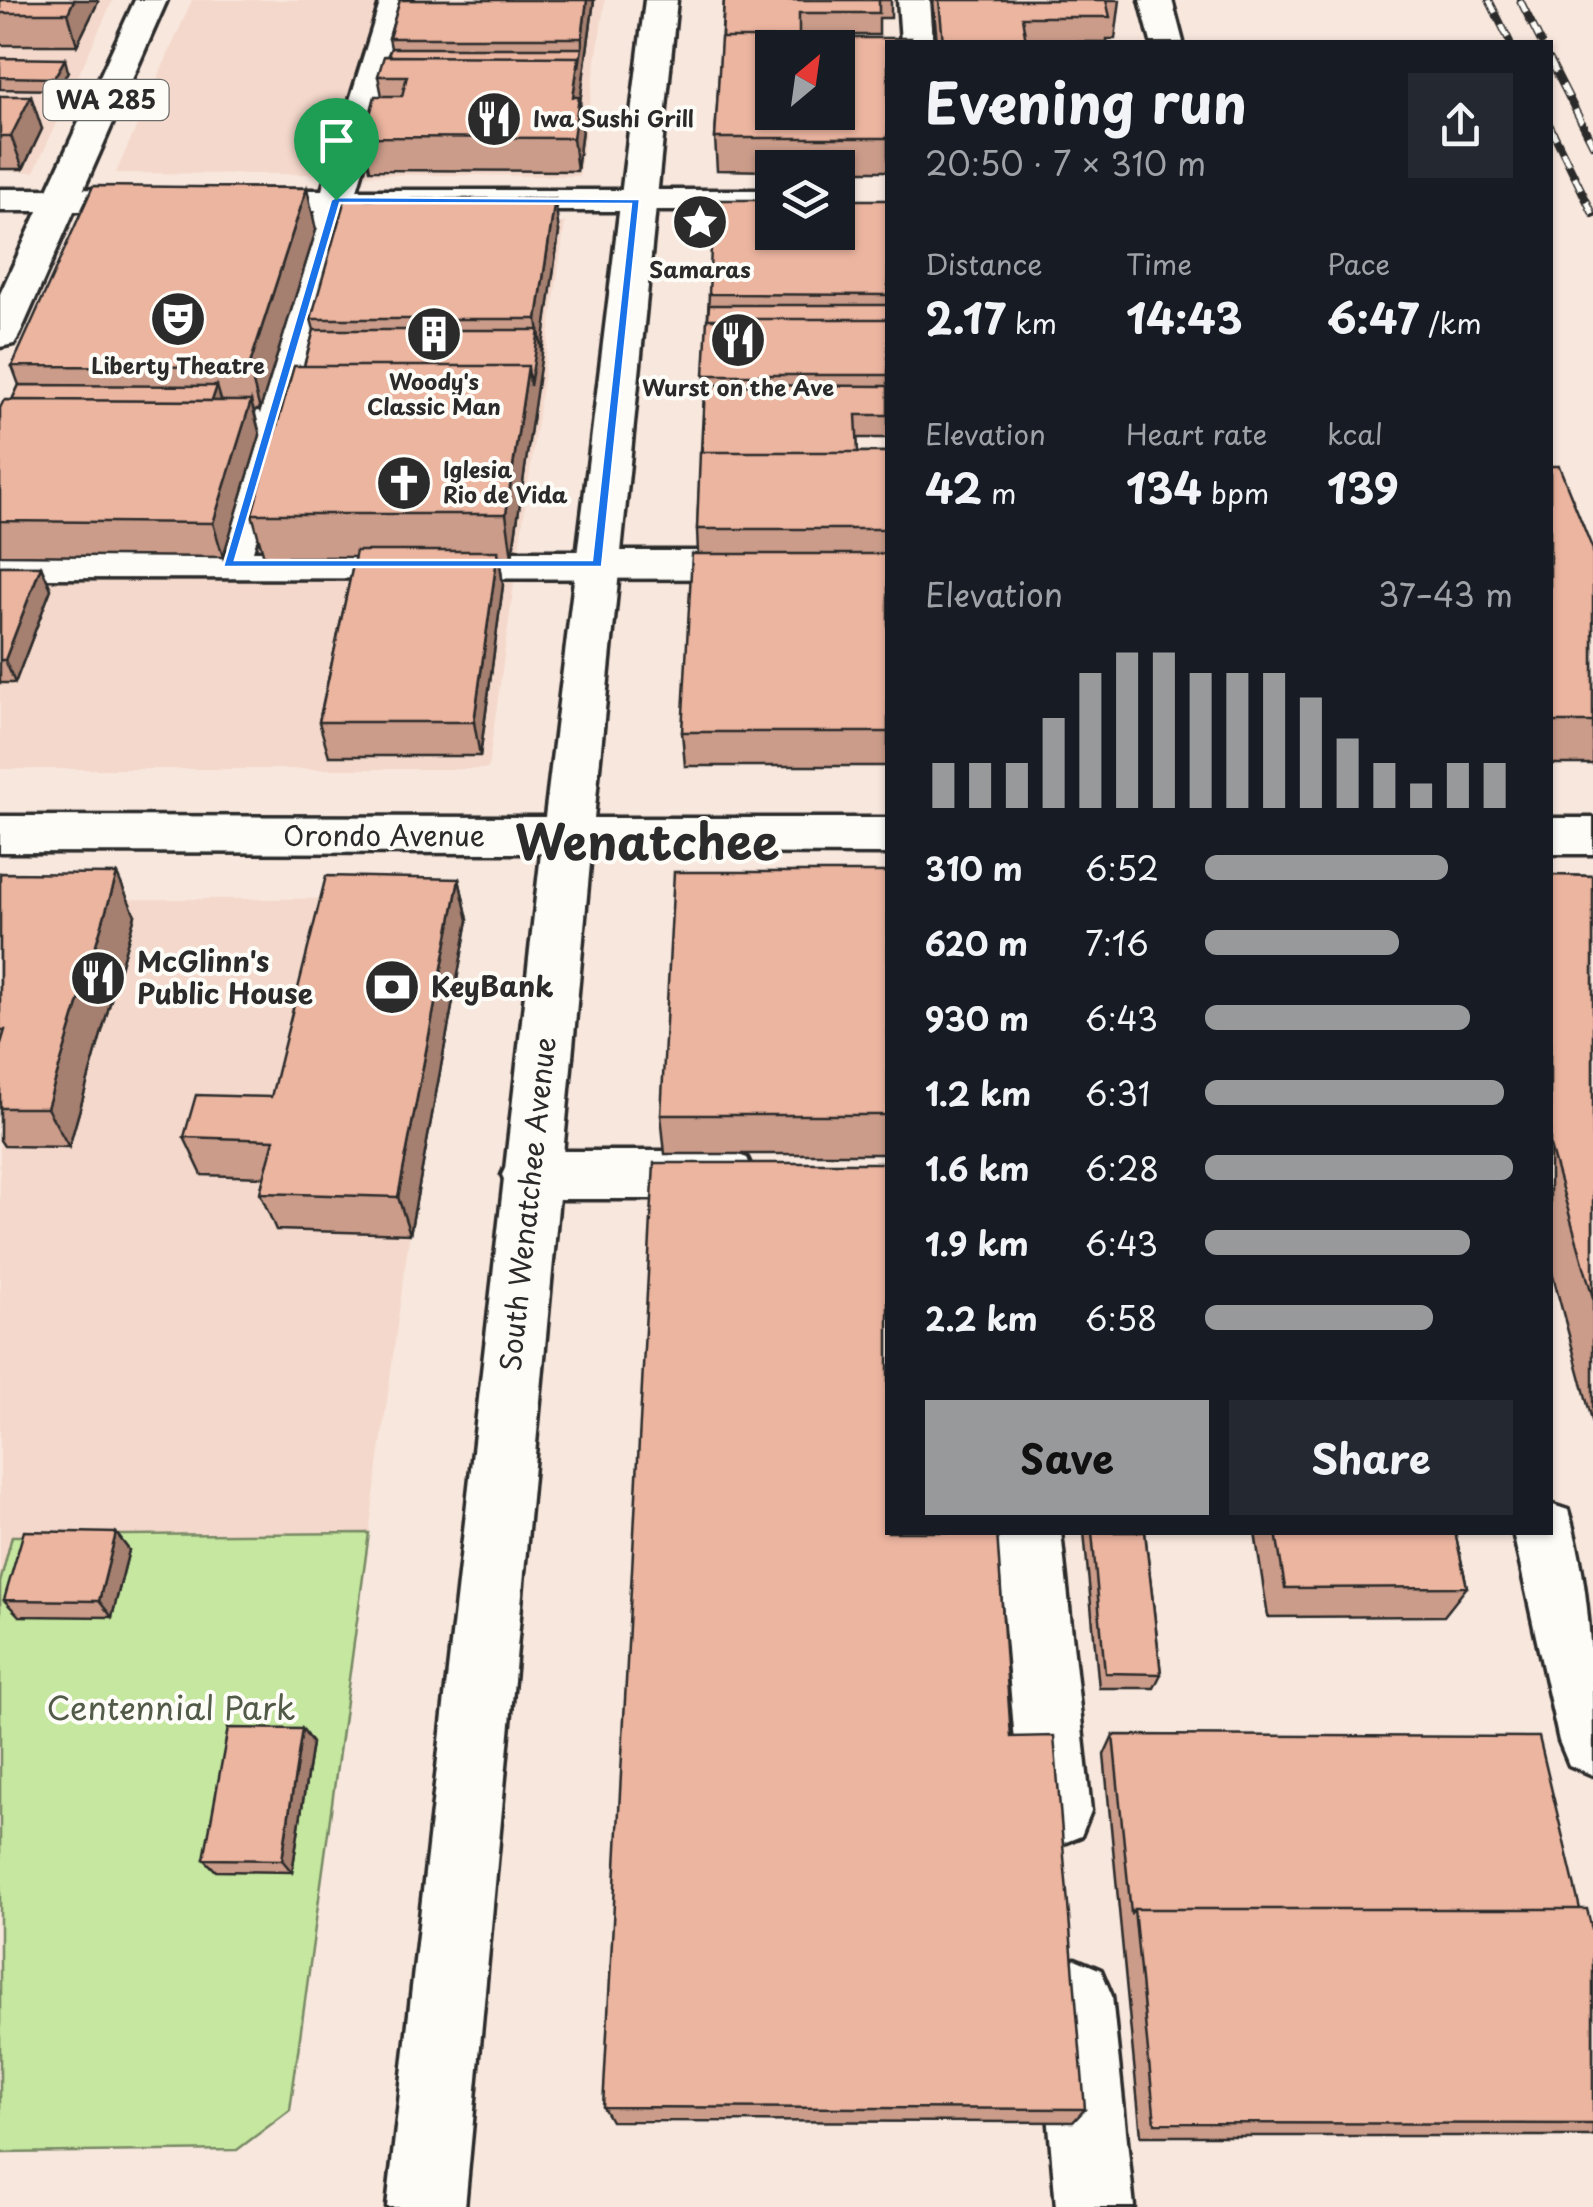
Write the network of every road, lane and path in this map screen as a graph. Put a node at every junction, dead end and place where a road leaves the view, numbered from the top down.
1 (151, 0) edge
2 (397, 0) edge
3 (662, 0) edge
4 (914, 0) edge
5 (1156, 0) edge
6 (917, 40) edge
7 (1166, 40) edge
8 (0, 200) edge
9 (61, 200) junction
10 (336, 200) junction
11 (636, 201) junction
12 (755, 201) edge
13 (0, 336) edge
14 (0, 564) edge
15 (227, 564) junction
16 (598, 564) junction
17 (885, 564) edge
18 (0, 834) edge
19 (568, 836) junction
20 (885, 836) edge
21 (1553, 836) edge
22 (1593, 836) edge
23 (768, 1174) edge
24 (530, 1175) junction
25 (1030, 1535) edge
26 (1546, 1535) edge
27 (1593, 1740) edge
28 (426, 2207) edge
29 (1095, 2207) edge

1 - 9 main road, WA 285
2 - 10 main road
3 - 11 main road, South Wenatchee Avenue
4 - 6 main road
5 - 7 main road
8 - 9 main road
9 - 10 main road
9 - 13 main road, WA 285
10 - 11 main road
10 - 15 main road
11 - 12 main road
11 - 16 main road, South Wenatchee Avenue
14 - 15 main road
15 - 16 main road
16 - 17 main road
16 - 19 main road, South Wenatchee Avenue
18 - 19 main road, Orondo Avenue
19 - 20 main road, Orondo Avenue
19 - 24 main road, South Wenatchee Avenue
21 - 22 main road
23 - 24 main road
24 - 28 main road, South Wenatchee Avenue
25 - 29 main road
26 - 27 main road

